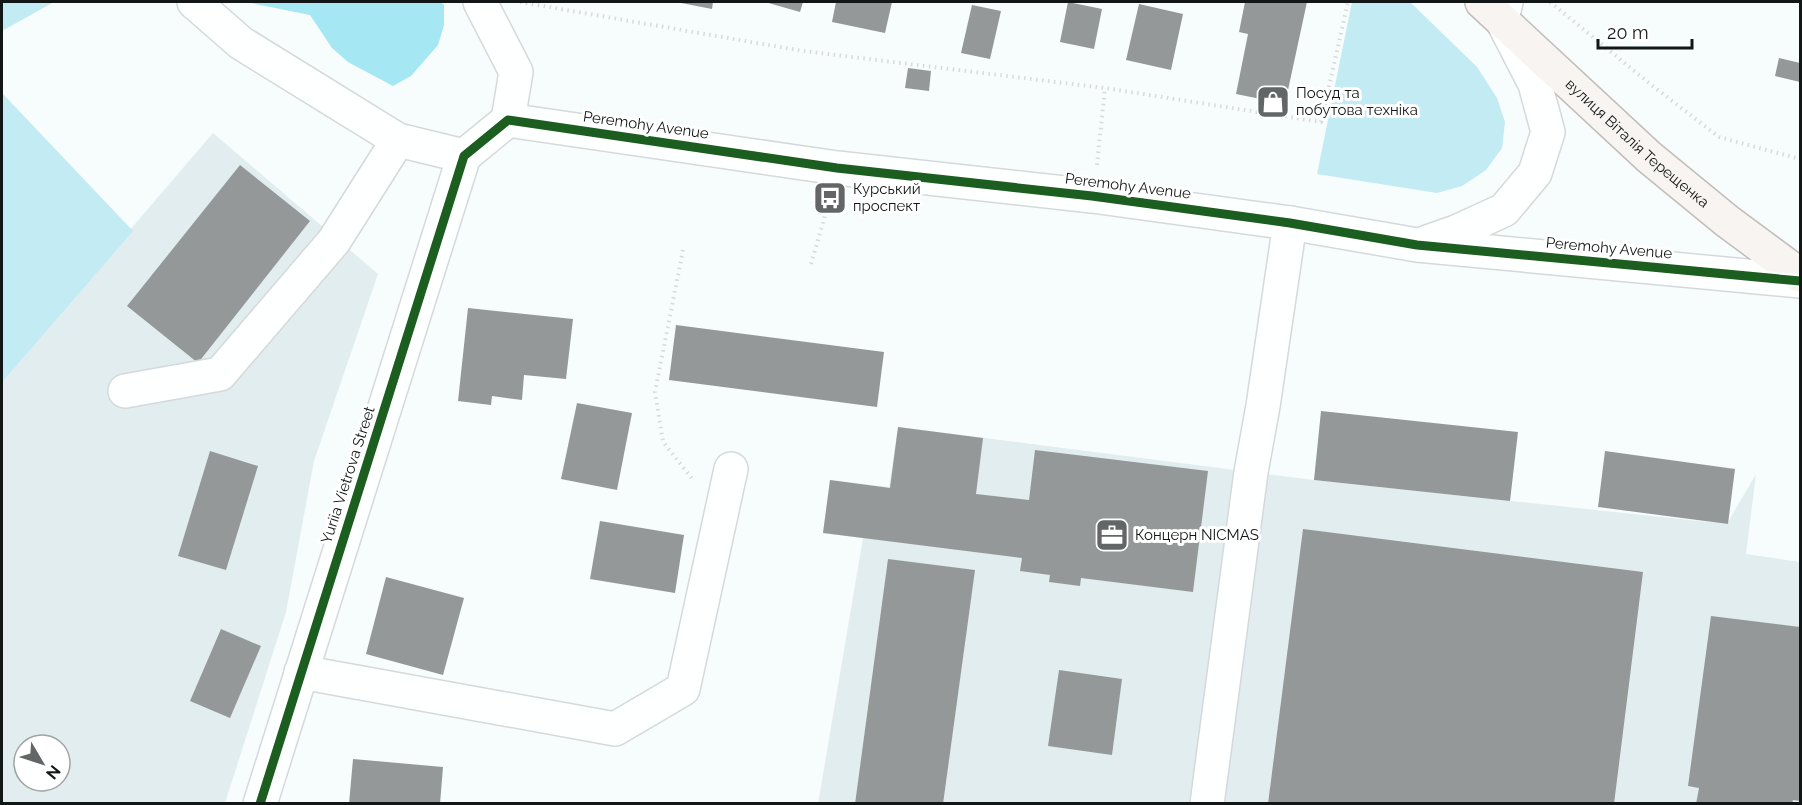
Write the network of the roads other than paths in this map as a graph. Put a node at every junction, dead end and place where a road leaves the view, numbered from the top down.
1 (194, 2) edge
2 (480, 2) edge
3 (1497, 8) edge
4 (508, 120) junction
5 (398, 140) junction
6 (464, 156) junction
7 (1290, 223) junction
8 (1418, 245) junction
9 (1800, 275) edge
10 (1800, 281) edge
11 (125, 391) dead end
12 (730, 469) dead end
13 (301, 672) junction
14 (260, 804) edge
15 (1207, 804) edge

1 - 5 street
2 - 4 street
3 - 8 street
3 - 9 main road, вулиця Віталія Терещенка
4 - 6 street
4 - 7 street, Peremohy Avenue
5 - 6 street
5 - 11 street
6 - 13 street, Yuriia Vietrova Street
7 - 8 street, Peremohy Avenue
7 - 15 street
8 - 10 street, Peremohy Avenue
12 - 13 street
13 - 14 street, Yuriia Vietrova Street

